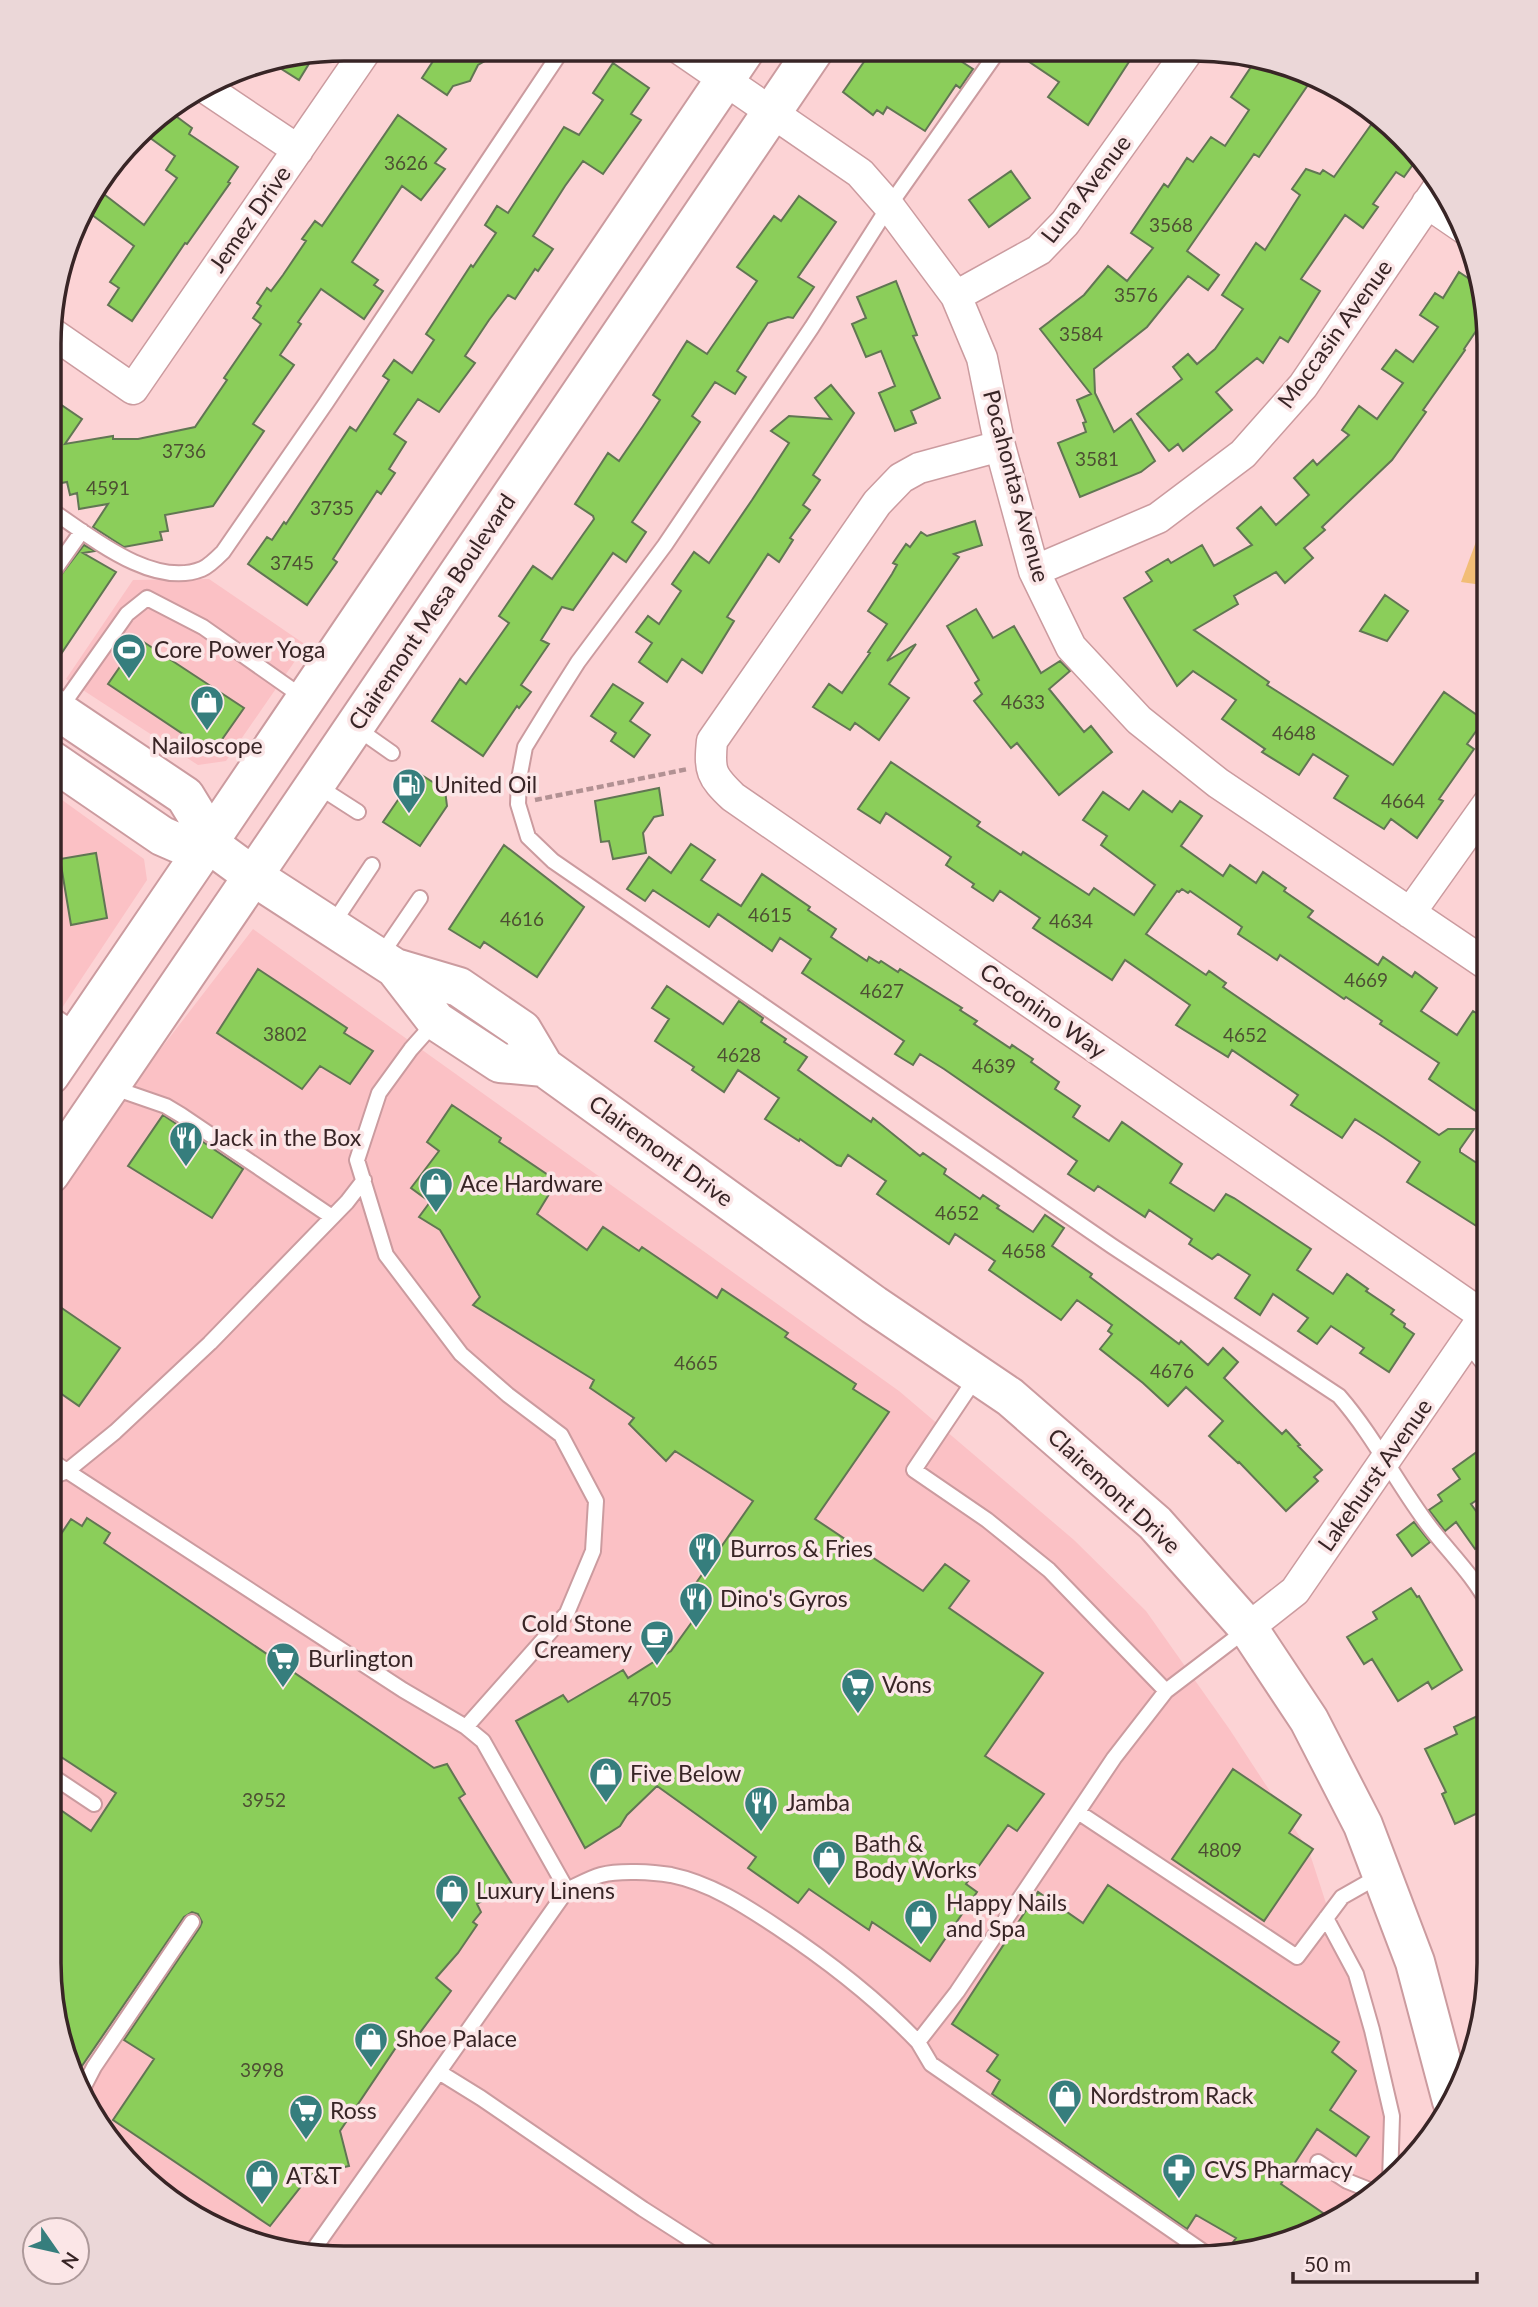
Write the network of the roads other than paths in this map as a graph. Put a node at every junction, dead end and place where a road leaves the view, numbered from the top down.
1 (359, 61) edge
2 (555, 61) edge
3 (807, 61) edge
4 (991, 61) edge
5 (1181, 61) edge
6 (735, 65) edge
7 (213, 93) edge
8 (773, 111) junction
9 (298, 150) junction
10 (1433, 194) edge
11 (889, 206) junction
12 (956, 296) junction
13 (61, 339) edge
14 (1000, 446) junction
15 (61, 517) edge
16 (82, 531) junction
17 (61, 561) edge
18 (1034, 571) junction
19 (305, 699) junction
20 (61, 701) edge
21 (61, 713) edge
22 (354, 727) junction
23 (393, 753) dead end
24 (61, 767) edge
25 (315, 784) junction
26 (358, 812) dead end
27 (1477, 819) edge
28 (208, 843) junction
29 (372, 865) dead end
30 (253, 876) junction
31 (420, 898) dead end
32 (1409, 913) junction
33 (331, 928) junction
34 (1477, 958) edge
35 (387, 963) junction
36 (436, 1021) junction
37 (64, 1023) edge
38 (544, 1067) junction
39 (110, 1086) junction
40 (61, 1158) edge
41 (364, 1180) junction
42 (332, 1217) junction
43 (1477, 1326) edge
44 (1477, 1338) edge
45 (978, 1375) junction
46 (1384, 1461) junction
47 (61, 1467) edge
48 (67, 1471) junction
49 (61, 1473) edge
50 (1477, 1588) edge
51 (1248, 1628) junction
52 (1166, 1691) junction
53 (466, 1727) junction
54 (61, 1782) edge
55 (94, 1804) dead end
56 (1078, 1812) junction
57 (1382, 1875) junction
58 (567, 1889) junction
59 (1326, 1918) junction
60 (192, 1922) dead end
61 (918, 2042) junction
62 (439, 2072) junction
63 (87, 2081) edge
64 (1448, 2087) edge
65 (1318, 2162) dead end
66 (1390, 2166) edge
67 (1365, 2188) edge
68 (317, 2244) edge
69 (701, 2246) edge
70 (1195, 2246) edge

1 - 9 street, Jemez Drive
2 - 16 lane
3 - 8 main road, Clairemont Mesa Boulevard
4 - 11 lane
5 - 12 street, Luna Avenue
6 - 8 street, Pocahontas Avenue
6 - 19 main road
7 - 9 street
8 - 11 street, Pocahontas Avenue
8 - 22 main road, Clairemont Mesa Boulevard
9 - 13 street, Jemez Drive
10 - 18 street, Moccasin Avenue
11 - 12 street, Pocahontas Avenue
11 - 46 lane
12 - 14 street, Pocahontas Avenue
14 - 18 street, Pocahontas Avenue
14 - 43 street, Coconino Way
15 - 16 lane
16 - 17 lane
18 - 32 street, Pocahontas Avenue
19 - 20 lane
19 - 28 main road
21 - 28 main road
22 - 23 lane
22 - 25 main road, Clairemont Mesa Boulevard
24 - 28 main road
25 - 26 lane
25 - 30 main road, Clairemont Mesa Boulevard
27 - 32 street
28 - 30 main road, Clairemont Drive
28 - 37 main road
29 - 33 lane
30 - 33 main road, Clairemont Drive
30 - 39 main road, Clairemont Mesa Boulevard
31 - 35 lane
32 - 34 street, Pocahontas Avenue
33 - 35 main road, Clairemont Drive
35 - 36 main road, Clairemont Drive
35 - 38 main road, Clairemont Drive
36 - 38 main road, Clairemont Drive
36 - 41 lane
38 - 45 main road, Clairemont Drive
39 - 40 main road, Clairemont Mesa Boulevard
39 - 42 lane
41 - 42 lane
41 - 53 lane
42 - 48 lane
44 - 46 street, Lakehurst Avenue
45 - 51 main road, Clairemont Drive
45 - 52 lane
46 - 50 lane
46 - 51 street, Lakehurst Avenue
47 - 48 lane
48 - 49 lane
48 - 53 lane
51 - 52 lane
51 - 57 main road, Clairemont Drive
52 - 56 lane
53 - 58 lane
54 - 55 lane
56 - 59 lane
56 - 61 lane
57 - 59 lane
57 - 64 main road, Clairemont Drive
58 - 61 lane
58 - 62 lane
59 - 66 lane
60 - 63 lane
61 - 70 lane
62 - 68 lane
62 - 69 lane
65 - 67 lane

